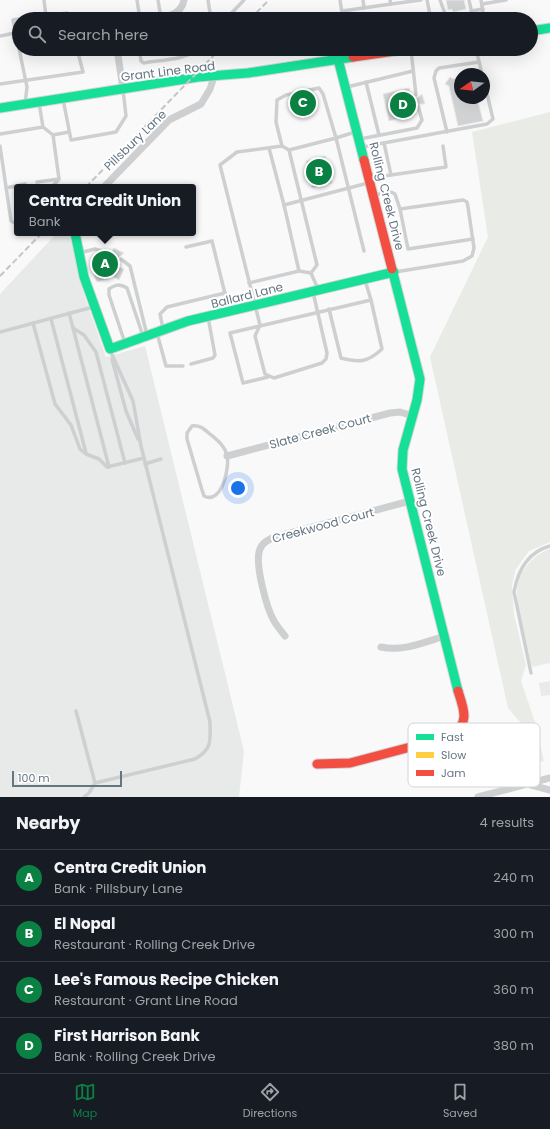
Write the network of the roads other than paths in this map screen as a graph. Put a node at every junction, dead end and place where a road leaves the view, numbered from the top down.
1 (44, 0) edge
2 (138, 0) edge
3 (158, 0) edge
4 (184, 0) edge
5 (208, 0) edge
6 (244, 0) edge
7 (340, 0) edge
8 (363, 0) edge
9 (421, 0) edge
10 (427, 0) edge
11 (440, 0) edge
12 (469, 0) edge
13 (506, 0) edge
14 (390, 2) edge
15 (481, 2) edge
16 (364, 8) junction
17 (483, 9) junction
18 (342, 11) joint
19 (471, 11) joint
20 (46, 12) edge
21 (139, 12) edge
22 (158, 12) edge
23 (178, 12) edge
24 (210, 12) edge
25 (233, 12) edge
26 (429, 12) edge
27 (444, 12) edge
28 (483, 12) edge
29 (550, 28) edge
30 (538, 30) edge
31 (12, 34) edge
32 (0, 36) edge
33 (20, 56) edge
34 (79, 56) edge
35 (118, 56) edge
36 (140, 56) edge
37 (184, 56) edge
38 (334, 56) edge
39 (340, 56) edge
40 (411, 56) edge
41 (478, 56) edge
42 (479, 62) junction
43 (480, 68) edge
44 (413, 72) junction
45 (214, 77) junction
46 (26, 82) junction
47 (366, 82) junction
48 (0, 84) edge
49 (346, 87) junction
50 (123, 89) junction
51 (416, 95) dead end
52 (63, 98) junction
53 (39, 102) junction
54 (25, 104) junction
55 (489, 104) edge
56 (418, 106) dead end
57 (0, 108) edge
58 (43, 127) junction
59 (69, 132) junction
60 (447, 132) junction
61 (0, 134) edge
62 (53, 135) junction
63 (379, 135) junction
64 (336, 138) junction
65 (360, 139) junction
66 (384, 143) junction
67 (0, 146) edge
68 (282, 146) junction
69 (443, 146) dead end
70 (269, 148) junction
71 (289, 150) junction
72 (391, 175) junction
73 (59, 179) junction
74 (371, 180) junction
75 (37, 182) dead end
76 (55, 184) edge
77 (107, 184) edge
78 (14, 186) edge
79 (6, 188) junction
80 (349, 188) junction
81 (374, 194) junction
82 (301, 200) junction
83 (284, 205) junction
84 (400, 209) junction
85 (14, 222) edge
86 (75, 236) edge
87 (473, 239) junction
88 (186, 247) dead end
89 (364, 251) dead end
90 (78, 253) junction
91 (111, 254) dead end
92 (121, 259) dead end
93 (299, 271) junction
94 (394, 272) junction
95 (311, 273) junction
96 (365, 279) junction
97 (249, 283) junction
98 (316, 291) junction
99 (225, 293) junction
100 (371, 300) junction
101 (254, 305) junction
102 (94, 306) junction
103 (329, 309) junction
104 (230, 311) junction
105 (318, 311) junction
106 (69, 313) junction
107 (208, 317) junction
108 (51, 319) junction
109 (33, 323) junction
110 (260, 325) junction
111 (73, 328) junction
112 (160, 331) junction
113 (0, 332) edge
114 (146, 336) junction
115 (126, 344) junction
116 (110, 349) junction
117 (191, 364) dead end
118 (183, 366) dead end
119 (268, 377) junction
120 (413, 416) junction
121 (141, 446) junction
122 (86, 454) junction
123 (227, 456) junction
124 (144, 458) junction
125 (161, 460) dead end
126 (125, 463) junction
127 (145, 464) junction
128 (109, 467) junction
129 (410, 501) junction
130 (550, 546) edge
131 (285, 636) dead end
132 (445, 636) junction
133 (381, 647) dead end
134 (531, 673) dead end
135 (76, 711) dead end
136 (463, 723) edge
137 (408, 747) edge
138 (317, 764) dead end
139 (550, 778) edge
140 (540, 781) edge
141 (95, 784) junction
142 (516, 787) edge
143 (538, 787) edge
144 (550, 790) edge
145 (84, 797) edge
146 (478, 797) edge

1 - 20 lane
2 - 21 lane
3 - 22 lane
4 - 23 street
5 - 24 lane
6 - 25 lane
7 - 18 lane
8 - 16 lane
9 - 14 lane
10 - 26 lane
11 - 27 lane
12 - 19 lane
13 - 15 lane
14 - 16 lane
15 - 17 lane
16 - 18 lane
17 - 19 lane
17 - 28 lane
29 - 30 street
31 - 32 lane
33 - 46 lane
34 - 46 lane
35 - 50 street
36 - 37 lane
38 - 45 street, Grant Line Road
39 - 49 street, Rolling Creek Drive
40 - 44 lane
41 - 42 lane
42 - 43 lane
42 - 60 lane
44 - 47 lane
44 - 51 lane
45 - 50 street, Grant Line Road
45 - 77 street, Pillsbury Lane
46 - 48 lane
46 - 54 lane
47 - 49 lane
47 - 63 lane
49 - 65 street, Rolling Creek Drive
50 - 52 street, Grant Line Road
50 - 59 lane
52 - 53 street, Grant Line Road
52 - 59 lane
53 - 54 street, Grant Line Road
53 - 58 lane
54 - 57 street, Grant Line Road
55 - 60 lane
56 - 63 lane
58 - 61 lane
58 - 62 lane
59 - 62 lane
60 - 66 lane
62 - 73 lane
63 - 65 lane
64 - 65 lane
64 - 68 lane
64 - 71 lane
64 - 80 lane
65 - 66 lane
65 - 74 street, Rolling Creek Drive
66 - 72 lane
67 - 79 lane
68 - 70 lane
68 - 71 lane
69 - 72 lane
70 - 83 lane
70 - 97 lane
71 - 82 lane
72 - 74 lane
73 - 75 lane
73 - 76 lane
74 - 80 lane
74 - 81 street, Rolling Creek Drive
78 - 79 lane
79 - 85 lane
80 - 82 lane
80 - 89 lane
81 - 84 lane
81 - 94 street, Rolling Creek Drive
82 - 83 lane
82 - 95 lane
83 - 93 lane
84 - 87 lane
84 - 87 lane
86 - 90 street
87 - 94 lane
88 - 99 lane
90 - 91 lane
90 - 102 street
92 - 114 lane
93 - 95 lane
93 - 97 lane
94 - 96 street, Ballard Lane
94 - 120 street, Rolling Creek Drive
95 - 98 lane
96 - 98 street, Ballard Lane
96 - 100 lane
97 - 101 lane
98 - 101 street, Ballard Lane
98 - 105 lane
99 - 104 lane
99 - 112 lane
100 - 103 lane
100 - 103 lane
101 - 104 street, Ballard Lane
101 - 110 lane
102 - 106 lane
102 - 116 street
103 - 105 lane
104 - 107 street, Ballard Lane
105 - 110 lane
105 - 119 lane
106 - 108 lane
106 - 111 lane
107 - 112 street, Ballard Lane
107 - 117 lane
108 - 109 lane
108 - 122 lane
109 - 113 lane
109 - 122 lane
110 - 119 lane
110 - 119 lane
111 - 126 lane
111 - 128 lane
112 - 114 street, Ballard Lane
112 - 118 lane
114 - 115 street, Ballard Lane
114 - 115 lane
115 - 116 street, Ballard Lane
116 - 121 lane
116 - 121 lane
120 - 123 street, Slate Creek Court
120 - 129 street, Rolling Creek Drive
121 - 124 lane
122 - 128 lane
123 - 123 lane
124 - 126 lane
124 - 127 lane
125 - 127 lane
126 - 128 lane
127 - 141 lane
129 - 131 street, Creekwood Court
129 - 132 street, Rolling Creek Drive
130 - 134 lane
132 - 133 street
132 - 136 street, Rolling Creek Drive
135 - 141 lane
137 - 138 street, Rolling Creek Drive
139 - 140 street
141 - 145 lane
142 - 146 street
143 - 144 street

